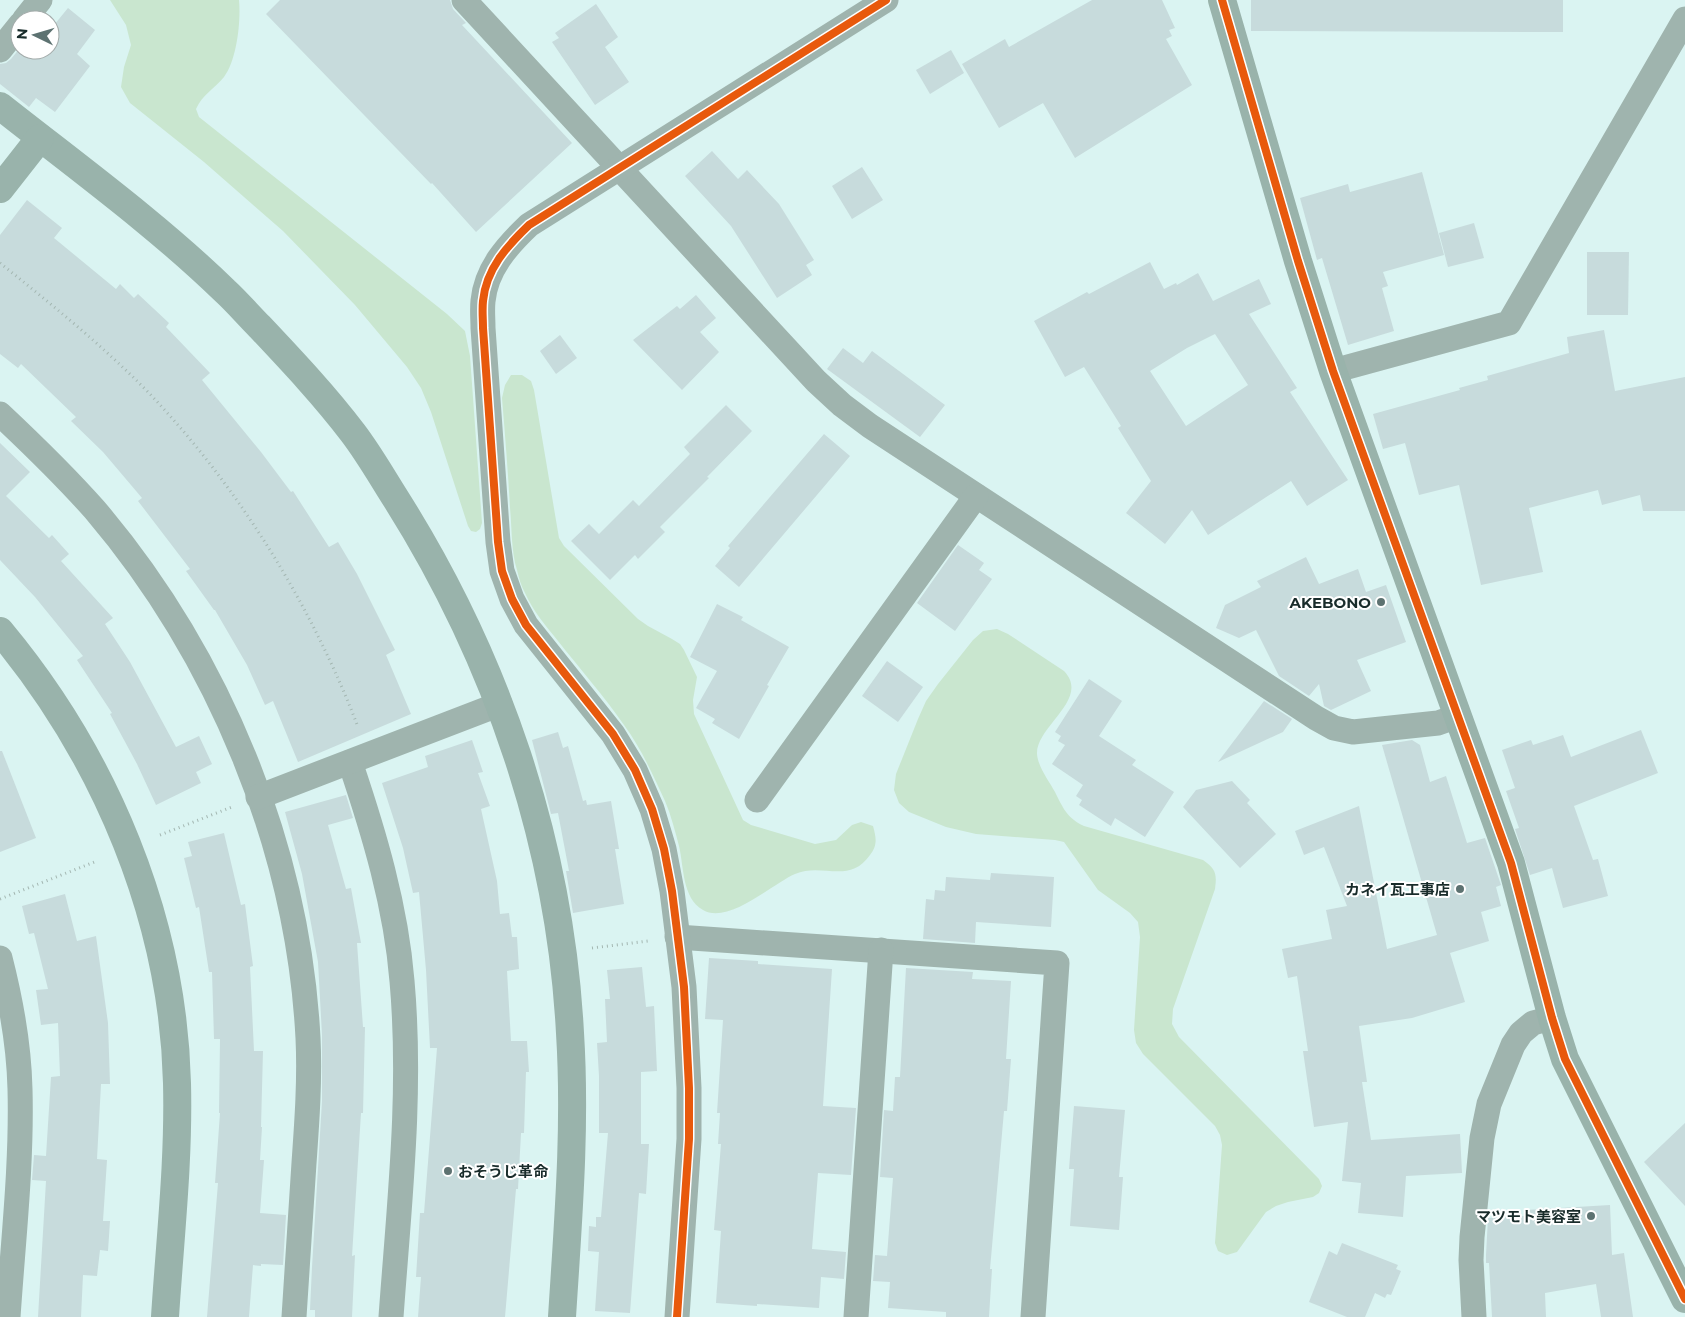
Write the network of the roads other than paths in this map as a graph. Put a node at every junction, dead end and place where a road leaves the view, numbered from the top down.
1 (40, 0) edge
2 (464, 0) edge
3 (886, 0) edge
4 (1222, 0) edge
5 (32, 10) edge
6 (1685, 19) edge
7 (10, 38) edge
8 (0, 50) edge
9 (0, 106) edge
10 (40, 138) junction
11 (619, 168) junction
12 (0, 189) edge
13 (1333, 371) junction
14 (0, 414) edge
15 (976, 496) junction
16 (0, 631) edge
17 (500, 704) junction
18 (1458, 716) junction
19 (350, 762) junction
20 (258, 797) junction
21 (757, 800) dead end
22 (677, 937) junction
23 (881, 950) junction
24 (0, 958) edge
25 (1552, 1018) junction
26 (1685, 1299) edge
27 (8, 1317) edge
28 (165, 1317) edge
29 (294, 1317) edge
30 (391, 1317) edge
31 (562, 1317) edge
32 (677, 1317) edge
33 (856, 1317) edge
34 (1033, 1317) edge
35 (1474, 1317) edge

1 - 5 street
2 - 11 street
3 - 11 street
4 - 13 street
6 - 13 street
7 - 8 street
9 - 10 street
10 - 12 street
10 - 17 street
11 - 15 street
11 - 22 street
13 - 18 street
14 - 20 street
15 - 18 street
15 - 21 street
16 - 28 street
17 - 19 street
17 - 31 street
18 - 25 street
19 - 20 street
19 - 30 street
20 - 29 street
22 - 23 street
22 - 32 street
23 - 33 street
23 - 34 street
24 - 27 street
25 - 26 street
25 - 35 street

